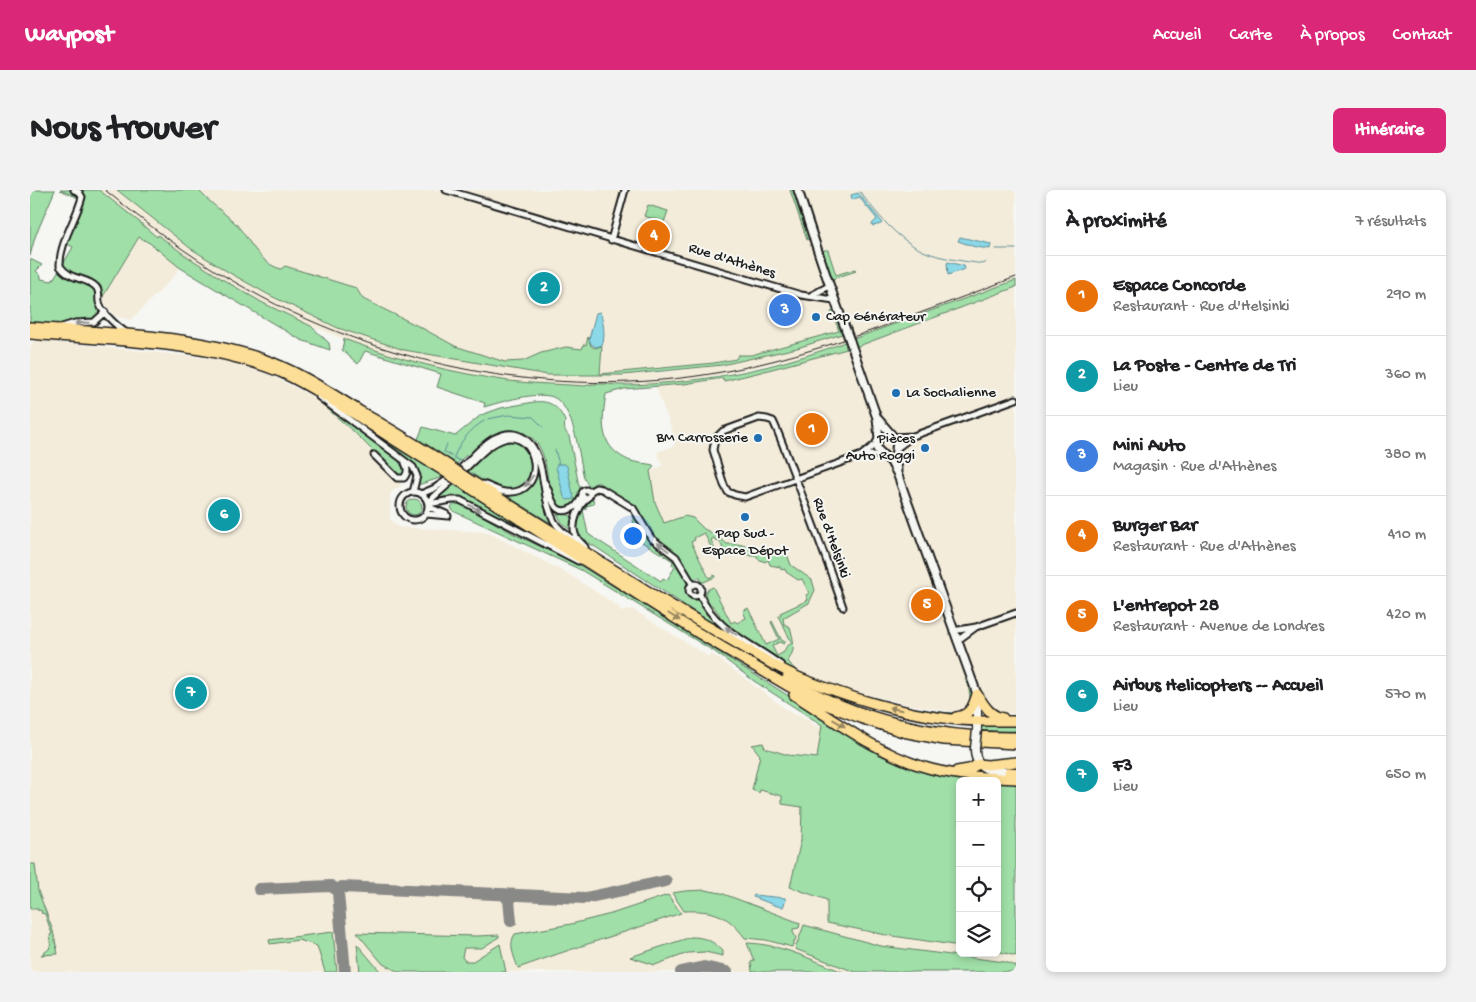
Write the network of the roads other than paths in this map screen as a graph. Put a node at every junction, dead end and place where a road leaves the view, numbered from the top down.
1 (74, 190) edge
2 (446, 190) edge
3 (626, 190) edge
4 (798, 190) edge
5 (611, 240) junction
6 (829, 286) junction
7 (809, 296) junction
8 (834, 300) junction
9 (104, 312) junction
10 (30, 327) edge
11 (56, 329) junction
12 (30, 334) edge
13 (132, 335) junction
14 (294, 379) junction
15 (1016, 399) edge
16 (878, 418) junction
17 (892, 436) junction
18 (913, 436) junction
19 (878, 441) junction
20 (897, 450) junction
21 (862, 454) junction
22 (374, 455) dead end
23 (883, 456) junction
24 (403, 460) junction
25 (445, 468) junction
26 (897, 473) junction
27 (465, 475) junction
28 (543, 478) junction
29 (795, 478) junction
30 (414, 492) junction
31 (421, 494) junction
32 (584, 497) junction
33 (428, 504) junction
34 (565, 510) junction
35 (426, 514) junction
36 (575, 521) junction
37 (585, 547) junction
38 (693, 584) junction
39 (700, 595) junction
40 (655, 600) junction
41 (843, 607) dead end
42 (1016, 613) edge
43 (686, 614) junction
44 (976, 627) junction
45 (696, 630) junction
46 (954, 631) junction
47 (957, 641) junction
48 (800, 678) junction
49 (977, 694) junction
50 (944, 718) junction
51 (1016, 720) edge
52 (977, 721) junction
53 (1016, 738) edge
54 (1016, 744) edge
55 (1016, 762) edge
56 (979, 764) junction
57 (939, 771) junction
58 (1014, 774) edge

1 - 9 street
2 - 5 street, Rue d'Athènes
3 - 5 street
4 - 6 street
5 - 7 street, Rue d'Athènes
6 - 7 street
6 - 8 street
7 - 8 street, Rue d'Athènes
8 - 16 street, bridge
9 -> 11 street
9 - 13 street
10 - 11 main road
11 - 13 main road
12 - 14 main road
13 - 25 main road
14 - 24 street
14 - 25 main road
15 - 18 street
16 - 17 street
16 - 19 street
17 - 18 street
17 - 19 street
17 - 20 street
18 - 20 street
19 - 21 street, Rue d'Helsinki
19 - 23 street
20 - 23 street
20 - 26 street
21 - 23 street, Rue d'Helsinki
21 - 29 street, Rue d'Helsinki
22 - 24 street
23 - 26 street
24 - 30 street
25 - 27 main road, bridge
26 - 46 street
27 -> 27 street
27 - 28 street
27 - 40 main road
28 - 34 street
28 - 37 street
29 - 29 street, Rue d'Helsinki
29 - 41 street, Rue d'Helsinki
30 - 31 street
30 - 35 street
31 - 33 street
31 - 33 street
32 - 34 street
32 - 36 street
38 -> 32 street
33 - 35 street
33 - 35 street
33 -> 40 street
34 - 36 street
36 - 37 street
37 - 40 street
38 - 39 street
38 - 39 street
48 -> 39 street
40 - 43 main road
40 -> 45 main road
42 - 44 street
43 - 48 main road
43 - 53 main road
44 - 46 street
44 - 47 street
45 - 54 main road
45 -> 57 main road
46 - 47 street
47 - 49 street
50 -> 48 main road
49 - 50 main road
49 - 51 main road
49 - 52 main road
50 - 52 main road
51 - 52 main road
52 - 56 main road, bridge
55 - 56 main road
56 - 57 main road
56 - 58 main road
57 - 58 main road

